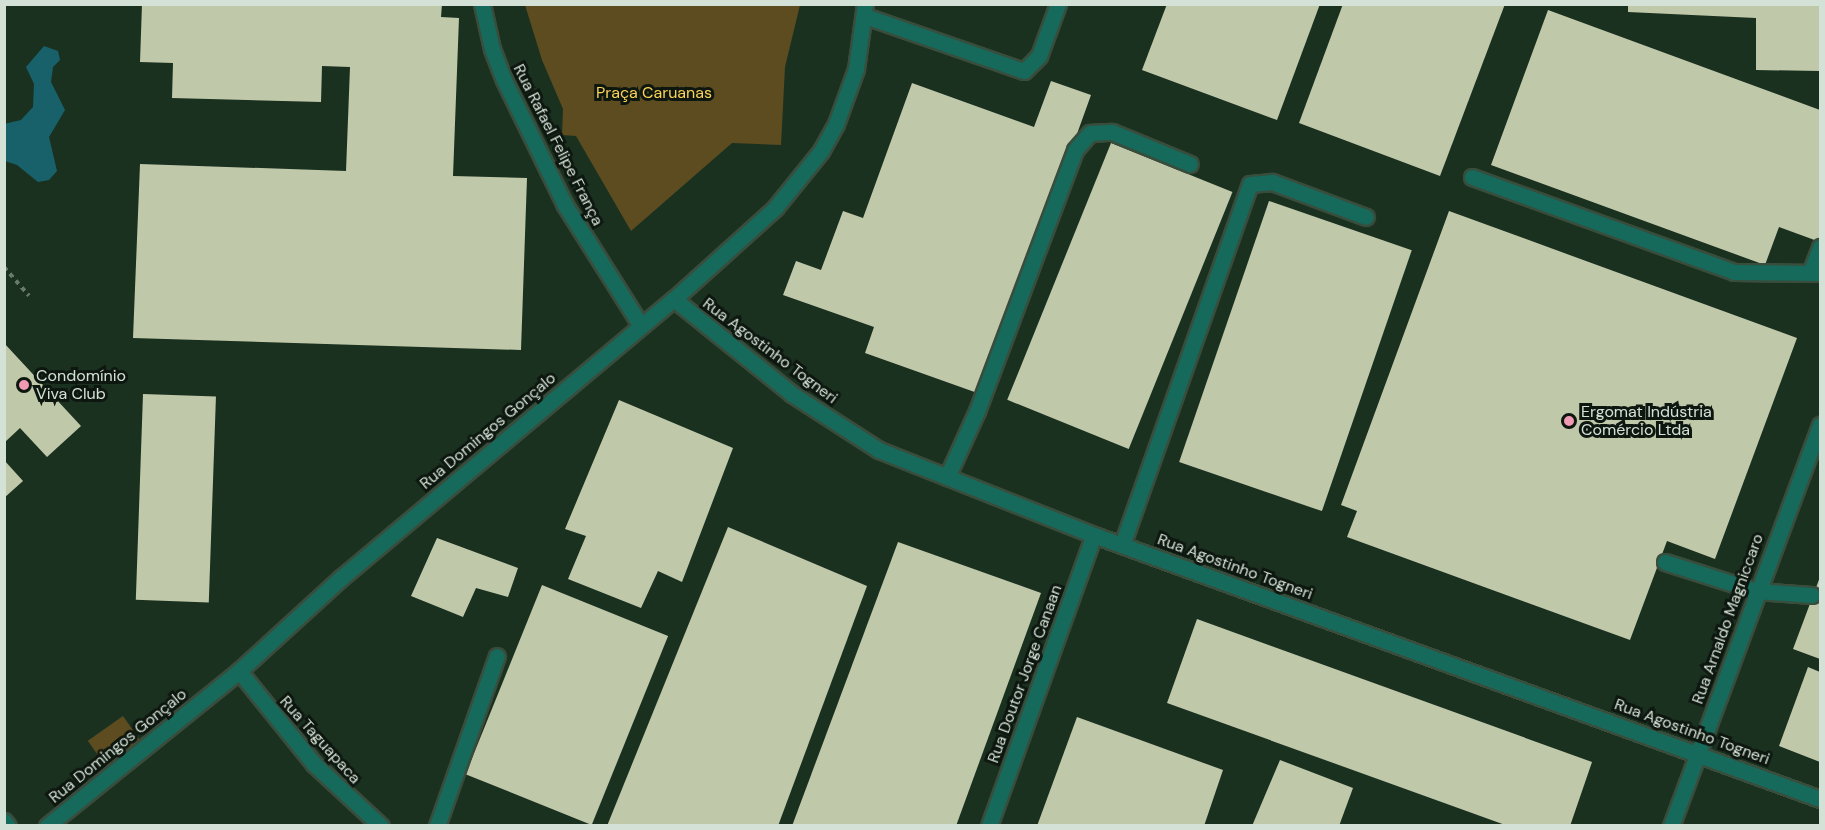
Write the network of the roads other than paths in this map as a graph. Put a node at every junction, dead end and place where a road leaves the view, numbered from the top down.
1 (482, 4) edge
2 (1059, 4) edge
3 (865, 10) edge
4 (1190, 164) dead end
5 (1472, 177) dead end
6 (1366, 216) dead end
7 (1821, 247) edge
8 (1816, 272) edge
9 (674, 299) junction
10 (640, 324) junction
11 (1821, 425) edge
12 (947, 477) junction
13 (1094, 535) junction
14 (1122, 545) junction
15 (1665, 562) dead end
16 (1756, 591) junction
17 (1812, 595) dead end
18 (497, 656) dead end
19 (239, 671) junction
20 (1698, 753) junction
21 (1821, 799) edge
22 (4, 821) edge
23 (8, 825) edge
24 (47, 825) edge
25 (381, 825) edge
26 (436, 825) edge
27 (989, 825) edge
28 (1671, 825) edge

1 - 10 street, Rua Rafael Felipe França
2 - 3 street
3 - 9 street, Rua Domingos Gonçalo
4 - 12 street
5 - 8 street
6 - 14 street
7 - 8 street
9 - 10 street, Rua Domingos Gonçalo
9 - 12 street, Rua Agostinho Togneri
10 - 19 street, Rua Domingos Gonçalo
11 - 16 street, Rua Arnaldo Magniccaro
12 - 13 street, Rua Agostinho Togneri
13 - 14 street, Rua Agostinho Togneri
13 - 27 street, Rua Doutor Jorge Canaan
14 - 20 street, Rua Agostinho Togneri
15 - 16 street
16 - 17 street
16 - 20 street, Rua Arnaldo Magniccaro
18 - 26 street
19 - 24 street, Rua Domingos Gonçalo
19 - 25 street, Rua Taguapaca
20 - 21 street, Rua Agostinho Togneri
20 - 28 street, Rua Arnaldo Magniccaro
22 - 23 street

